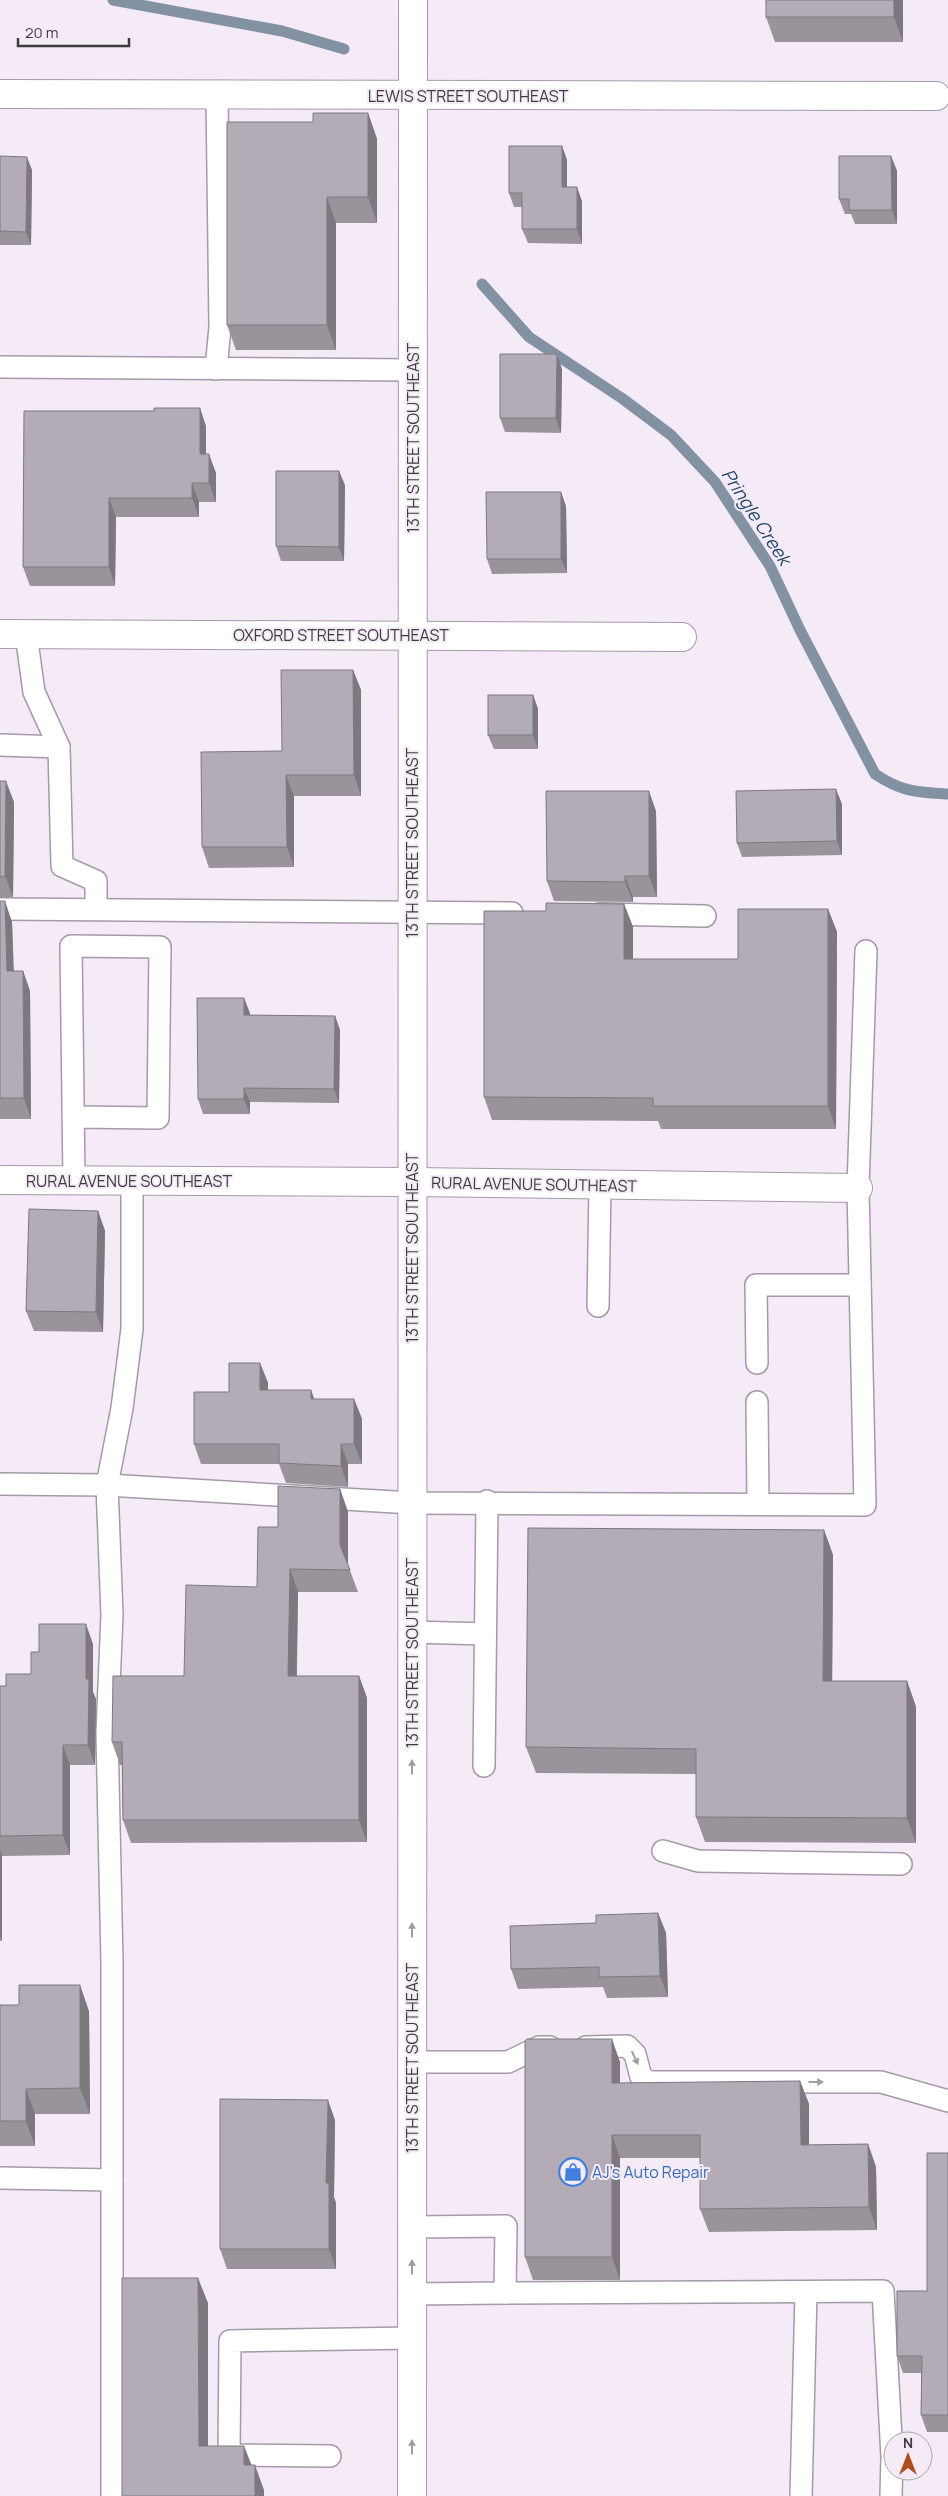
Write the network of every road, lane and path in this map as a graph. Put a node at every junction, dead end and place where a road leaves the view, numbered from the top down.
1 (413, 0) edge
2 (0, 94) edge
3 (217, 95) junction
4 (414, 96) junction
5 (936, 96) dead end
6 (0, 367) edge
7 (216, 369) junction
8 (413, 370) junction
9 (13, 634) edge
10 (412, 635) junction
11 (682, 637) dead end
12 (0, 745) edge
13 (59, 747) junction
14 (0, 909) edge
15 (96, 910) junction
16 (412, 911) junction
17 (531, 913) edge
18 (580, 914) edge
19 (705, 916) dead end
20 (866, 951) dead end
21 (74, 1117) junction
22 (0, 1180) edge
23 (74, 1180) junction
24 (132, 1181) junction
25 (412, 1182) junction
26 (600, 1186) junction
27 (858, 1188) junction
28 (860, 1285) junction
29 (598, 1306) dead end
30 (757, 1363) dead end
31 (757, 1402) dead end
32 (0, 1484) edge
33 (107, 1485) junction
34 (488, 1501) junction
35 (412, 1502) junction
36 (758, 1504) junction
37 (412, 1632) junction
38 (485, 1634) junction
39 (484, 1766) dead end
40 (663, 1851) dead end
41 (901, 1864) dead end
42 (412, 2062) junction
43 (948, 2101) edge
44 (0, 2178) edge
45 (112, 2180) junction
46 (412, 2227) junction
47 (505, 2292) junction
48 (806, 2292) junction
49 (412, 2294) junction
50 (412, 2338) junction
51 (330, 2456) dead end
52 (112, 2496) edge
53 (412, 2496) edge
54 (801, 2496) edge
55 (891, 2496) edge

1 - 4 main road, 13TH STREET SOUTHEAST
2 - 3 main road, LEWIS STREET SOUTHEAST
3 - 4 main road, LEWIS STREET SOUTHEAST
3 - 7 lane
4 - 5 main road, LEWIS STREET SOUTHEAST
4 - 8 main road, 13TH STREET SOUTHEAST
6 - 7 lane
7 - 8 lane
8 - 10 main road, 13TH STREET SOUTHEAST
9 - 10 main road, OXFORD STREET SOUTHEAST
9 - 13 lane
10 - 11 main road, OXFORD STREET SOUTHEAST
10 - 16 main road, 13TH STREET SOUTHEAST
12 - 13 lane
13 - 15 lane
14 - 15 lane
15 - 16 lane
16 - 17 lane
16 - 25 main road, 13TH STREET SOUTHEAST
18 - 19 lane
20 - 27 lane
21 - 21 lane
21 - 23 lane
22 - 23 main road, RURAL AVENUE SOUTHEAST
23 - 24 main road, RURAL AVENUE SOUTHEAST
24 - 25 main road, RURAL AVENUE SOUTHEAST
24 - 33 lane
25 - 26 main road, RURAL AVENUE SOUTHEAST
25 - 35 main road, 13TH STREET SOUTHEAST
26 - 27 main road, RURAL AVENUE SOUTHEAST
26 - 29 lane
27 - 28 lane
28 - 30 lane
28 - 36 lane
31 - 36 lane
32 - 33 lane
33 - 35 lane
33 - 45 lane
34 - 35 lane
34 - 36 lane
34 - 38 lane
35 - 37 main road, 13TH STREET SOUTHEAST
37 - 38 lane
42 -> 37 main road, 13TH STREET SOUTHEAST
38 - 39 lane
40 - 41 lane
42 -> 43 lane
42 - 46 main road, 13TH STREET SOUTHEAST
44 - 45 lane
45 - 52 lane
46 - 47 lane
49 -> 46 main road, 13TH STREET SOUTHEAST
47 - 48 lane
47 - 49 lane
48 - 54 lane
48 - 55 lane
49 - 50 main road, 13TH STREET SOUTHEAST
50 - 51 lane
53 -> 50 main road, 13TH STREET SOUTHEAST

